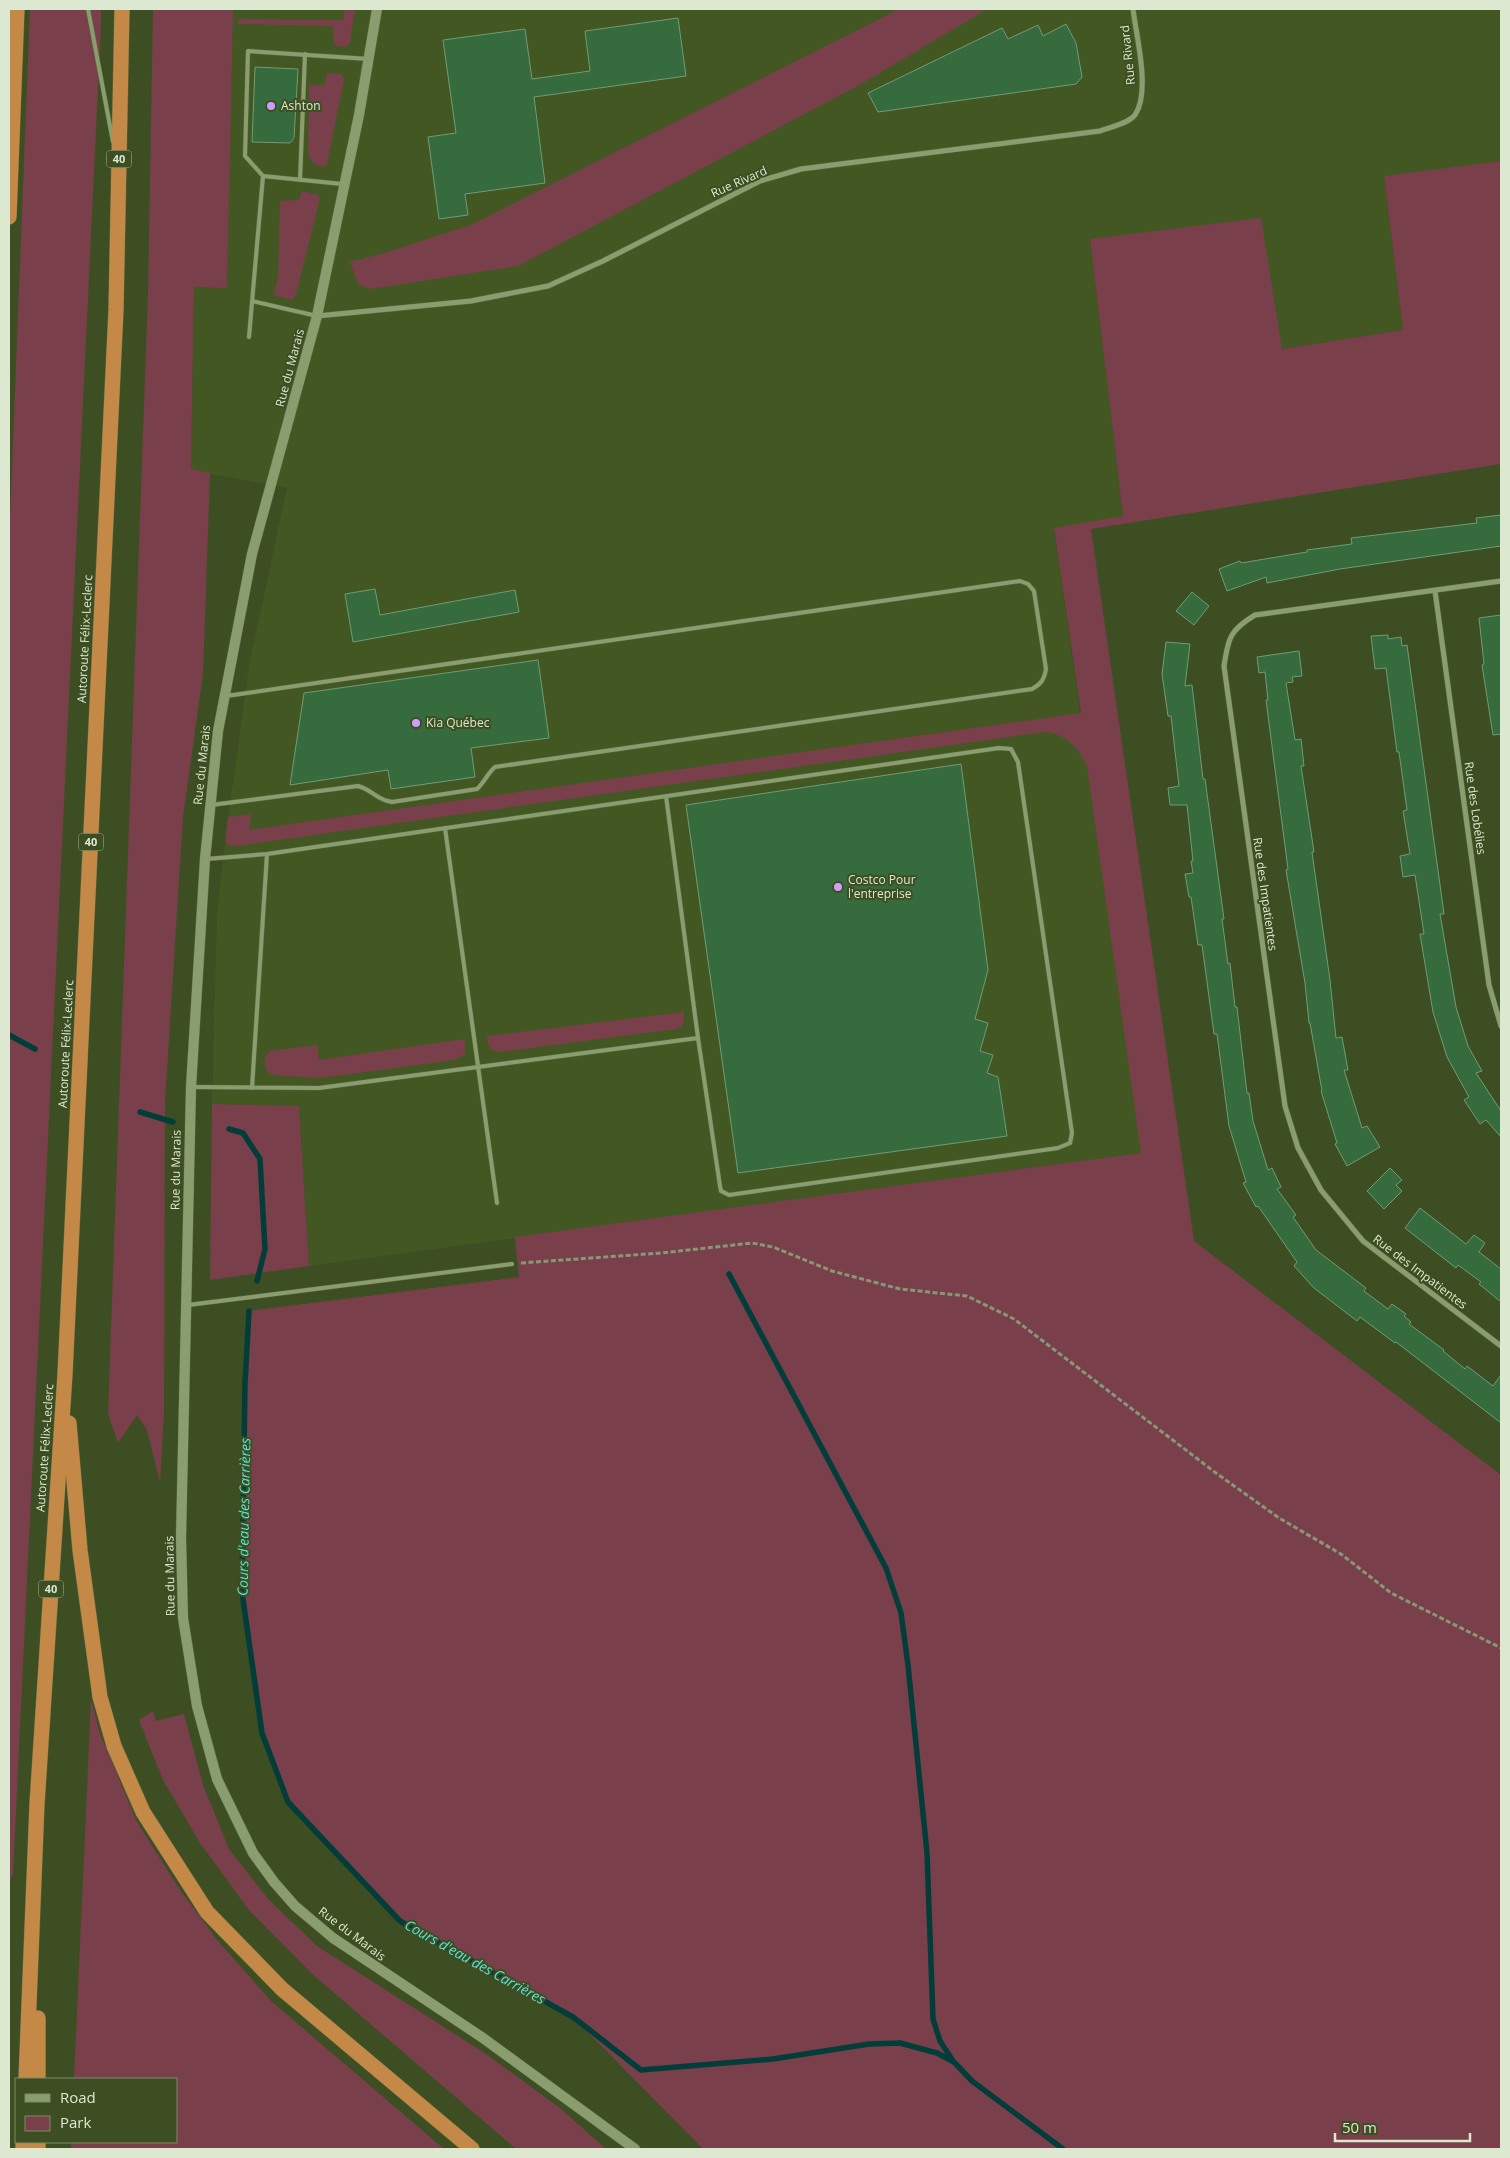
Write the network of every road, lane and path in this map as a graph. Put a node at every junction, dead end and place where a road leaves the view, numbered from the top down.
1 (17, 9) edge
2 (88, 9) edge
3 (122, 9) edge
4 (377, 9) edge
5 (1132, 9) edge
6 (305, 54) junction
7 (368, 59) junction
8 (119, 176) junction
9 (263, 176) junction
10 (300, 180) junction
11 (345, 184) junction
12 (9, 217) edge
13 (252, 301) junction
14 (317, 316) junction
15 (249, 337) dead end
16 (1501, 581) edge
17 (1435, 591) junction
18 (224, 697) junction
19 (666, 796) junction
20 (211, 805) junction
21 (445, 828) junction
22 (267, 854) junction
23 (205, 859) junction
24 (1501, 1026) edge
25 (698, 1038) junction
26 (478, 1067) junction
27 (190, 1087) junction
28 (252, 1088) junction
29 (497, 1204) dead end
30 (512, 1264) joint
31 (186, 1305) junction
32 (1501, 1346) edge
33 (65, 1374) junction
34 (1501, 1648) edge
35 (37, 1804) junction
36 (26, 2078) edge
37 (38, 2078) edge
38 (472, 2149) edge
39 (635, 2149) edge

1 - 12 highway
2 - 8 lane
3 - 8 highway, Autoroute Félix-Leclerc / 40
4 - 7 street, Rue du Marais
5 - 14 street, Rue Rivard
6 - 7 lane
6 - 9 lane
6 - 10 lane
7 - 11 street, Rue du Marais
8 - 33 highway, Autoroute Félix-Leclerc / 40
9 - 10 lane
9 - 13 lane
10 - 11 lane
11 - 14 street, Rue du Marais
13 - 14 lane
13 - 15 lane
14 - 18 street, Rue du Marais
16 - 17 street, Rue des Impatientes
17 - 24 street, Rue des Lobélies
17 - 32 street, Rue des Impatientes
18 - 20 street, Rue du Marais
18 - 20 lane
19 - 21 lane
19 - 25 lane
19 - 25 lane
20 - 23 street, Rue du Marais
21 - 22 lane
21 - 26 lane
22 - 23 lane
22 - 28 lane
23 - 27 street, Rue du Marais
25 - 26 lane
26 - 28 lane
26 - 29 lane
27 - 28 lane
27 - 31 street, Rue du Marais
30 - 31 lane
30 - 34 path
31 - 39 street, Rue du Marais
33 - 35 highway, Autoroute Félix-Leclerc / 40
33 - 38 highway
35 - 36 highway, Autoroute Félix-Leclerc / 40
35 - 37 highway

